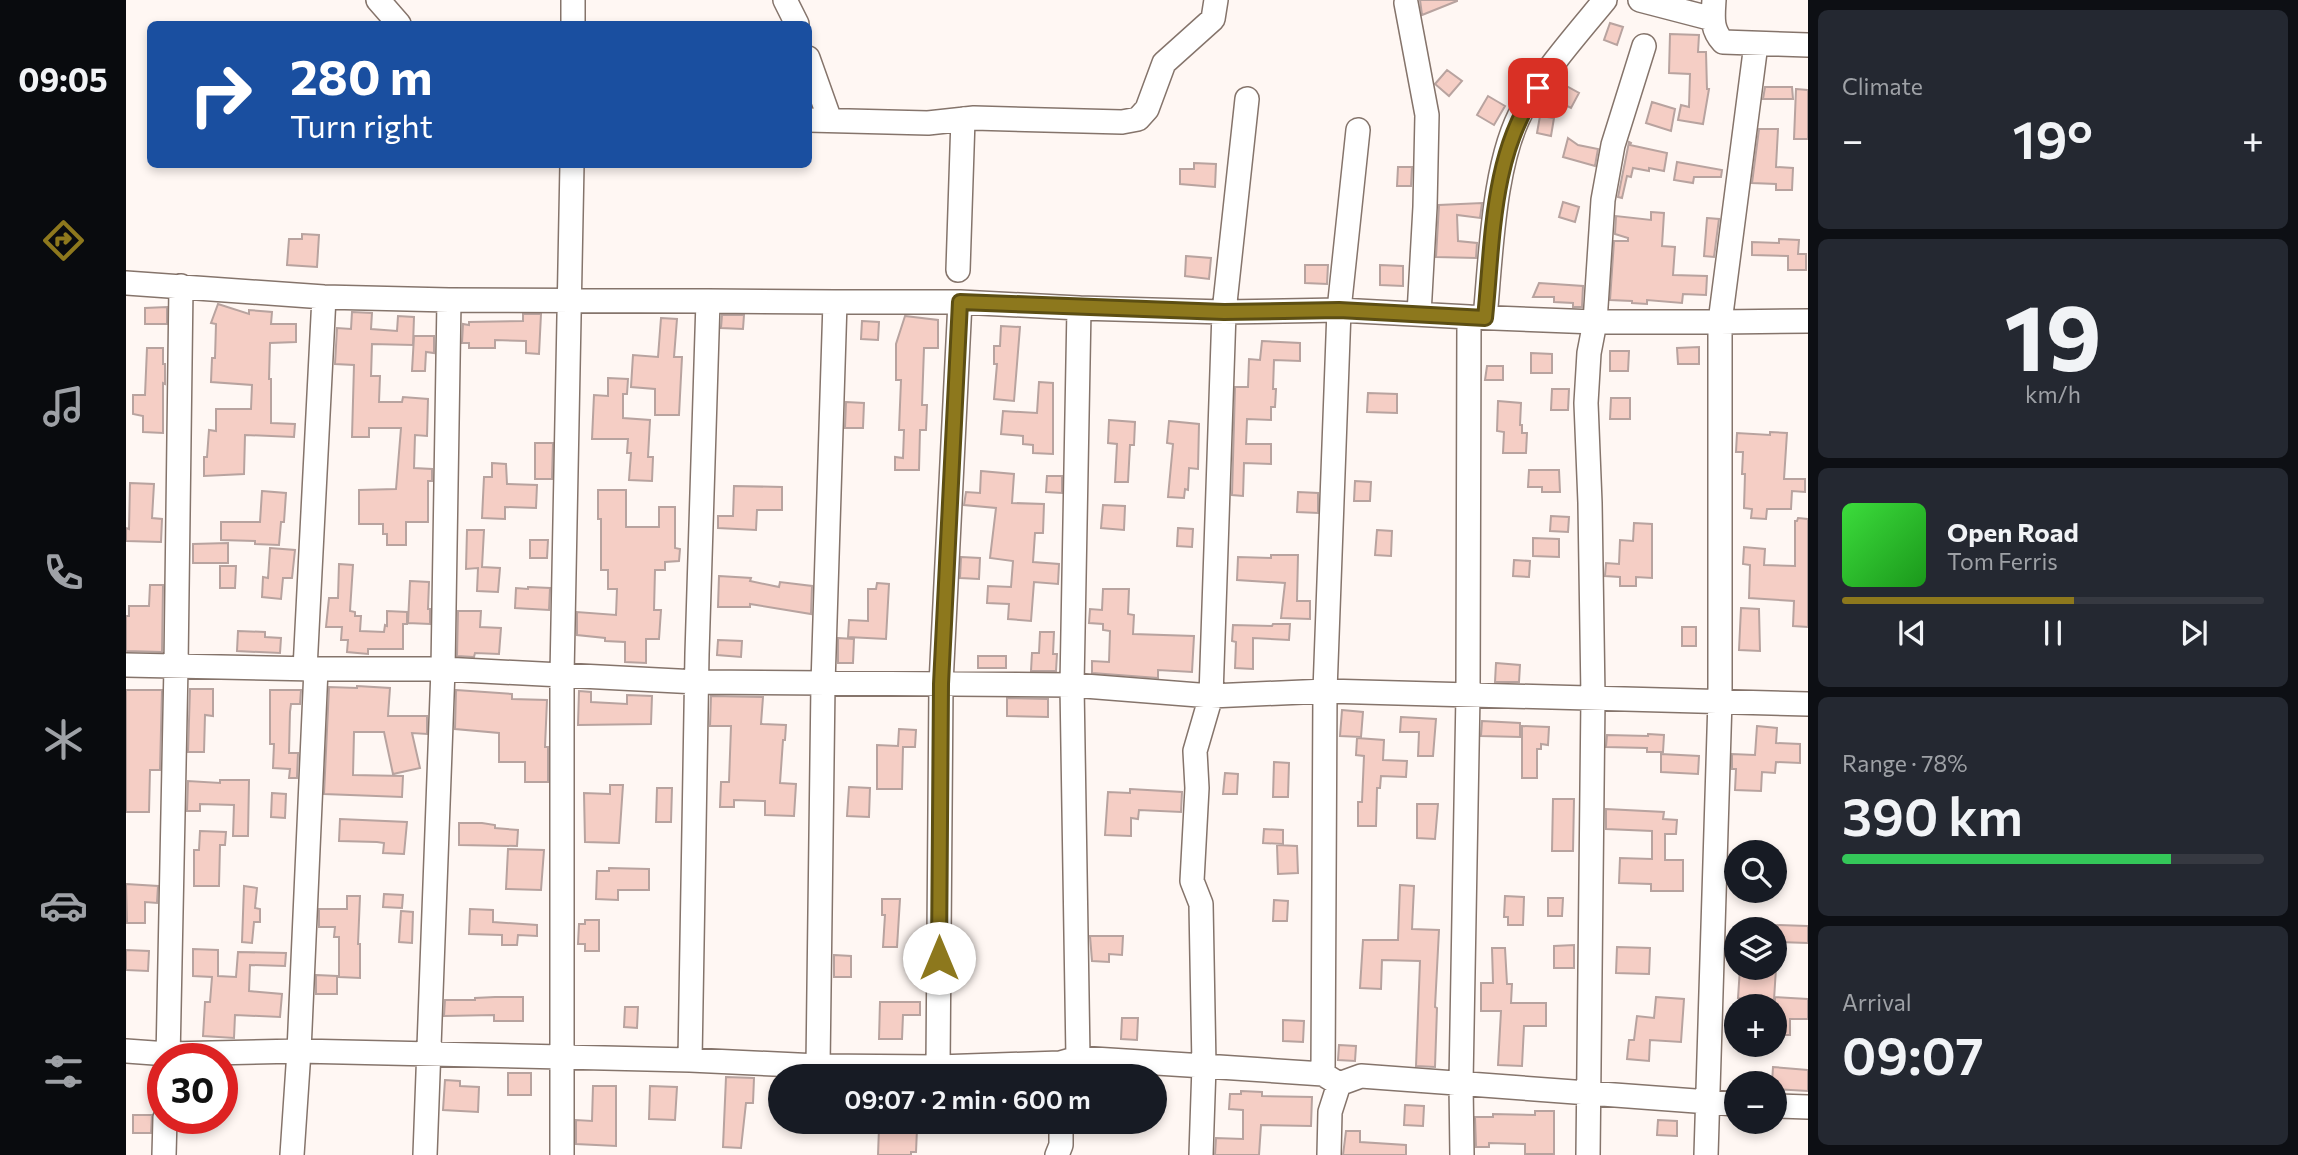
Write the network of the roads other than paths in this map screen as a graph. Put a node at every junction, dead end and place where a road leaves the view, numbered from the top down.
1 (377, 0) edge
2 (573, 0) edge
3 (785, 0) edge
4 (1216, 0) edge
5 (1605, 0) edge
6 (1640, 0) edge
7 (1406, 3) dead end
8 (1714, 10) edge
9 (396, 21) edge
10 (573, 21) edge
11 (796, 21) edge
12 (1756, 44) junction
13 (1644, 46) dead end
14 (1808, 46) edge
15 (812, 81) edge
16 (1247, 99) dead end
17 (963, 119) junction
18 (819, 120) edge
19 (1358, 130) dead end
20 (572, 168) edge
21 (958, 270) dead end
22 (126, 283) edge
23 (181, 286) junction
24 (324, 297) junction
25 (449, 300) junction
26 (708, 300) junction
27 (571, 301) junction
28 (835, 302) junction
29 (960, 302) junction
30 (1079, 308) junction
31 (1339, 310) junction
32 (1224, 312) junction
33 (1419, 314) junction
34 (1477, 318) junction
35 (1595, 321) junction
36 (1808, 321) edge
37 (1720, 322) junction
38 (126, 665) edge
39 (176, 666) junction
40 (310, 669) junction
41 (443, 669) junction
42 (562, 676) junction
43 (697, 682) junction
44 (823, 684) junction
45 (941, 684) junction
46 (1072, 685) junction
47 (1325, 691) junction
48 (1468, 694) junction
49 (1210, 696) junction
50 (1593, 697) junction
51 (1720, 700) junction
52 (1808, 704) edge
53 (168, 1043) edge
54 (126, 1051) edge
55 (299, 1051) junction
56 (238, 1053) edge
57 (147, 1054) edge
58 (430, 1054) junction
59 (562, 1058) junction
60 (690, 1060) junction
61 (775, 1064) edge
62 (818, 1064) edge
63 (938, 1064) edge
64 (1066, 1064) edge
65 (1167, 1066) edge
66 (1203, 1066) junction
67 (1331, 1079) junction
68 (1461, 1083) junction
69 (1590, 1094) junction
70 (1708, 1104) junction
71 (1724, 1104) edge
72 (1787, 1106) edge
73 (1808, 1107) edge
74 (165, 1134) edge
75 (1061, 1134) edge
76 (164, 1155) edge
77 (292, 1155) edge
78 (425, 1155) edge
79 (562, 1155) edge
80 (1057, 1155) edge
81 (1201, 1155) edge
82 (1329, 1155) edge
83 (1462, 1155) edge
84 (1588, 1155) edge
85 (1706, 1155) edge

1 - 9 street
2 - 10 street
3 - 11 street
4 - 17 street
5 - 34 street
6 - 8 street
7 - 33 street
8 - 12 street
12 - 14 street
12 - 37 street
13 - 35 street
15 - 18 street
16 - 32 street
17 - 18 street
17 - 21 street
19 - 31 street
20 - 27 street
22 - 23 street
23 - 24 street
23 - 39 street
24 - 25 street
24 - 40 street
25 - 27 street
25 - 41 street
26 - 27 street
26 - 28 street
26 - 43 street
27 - 42 street
28 - 29 street
28 - 44 street
29 - 30 street
29 - 45 street
30 - 32 street
30 - 46 street
31 - 32 street
31 - 33 street
31 - 47 street
32 - 49 street
33 - 34 street
34 - 35 street
34 - 48 street
35 - 37 street
35 - 50 street
36 - 37 street
37 - 51 street
38 - 39 street
39 - 40 street
39 - 53 street
40 - 41 street
40 - 55 street
41 - 42 street
41 - 58 street
42 - 43 street
42 - 59 street
43 - 44 street
43 - 60 street
44 - 45 street
44 - 62 street
45 - 46 street
45 - 63 street
46 - 49 street
46 - 64 street
47 - 48 street
47 - 49 street
47 - 67 street
48 - 50 street
48 - 68 street
49 - 66 street
50 - 51 street
50 - 69 street
51 - 52 street
51 - 70 street
54 - 57 street
55 - 56 street
55 - 58 street
55 - 77 street
58 - 59 street
58 - 78 street
59 - 60 street
59 - 79 street
60 - 61 street
65 - 66 street
66 - 67 street
66 - 81 street
67 - 68 street
67 - 82 street
68 - 69 street
68 - 83 street
69 - 70 street
69 - 84 street
70 - 71 street
70 - 85 street
72 - 73 street
74 - 76 street
75 - 80 street

